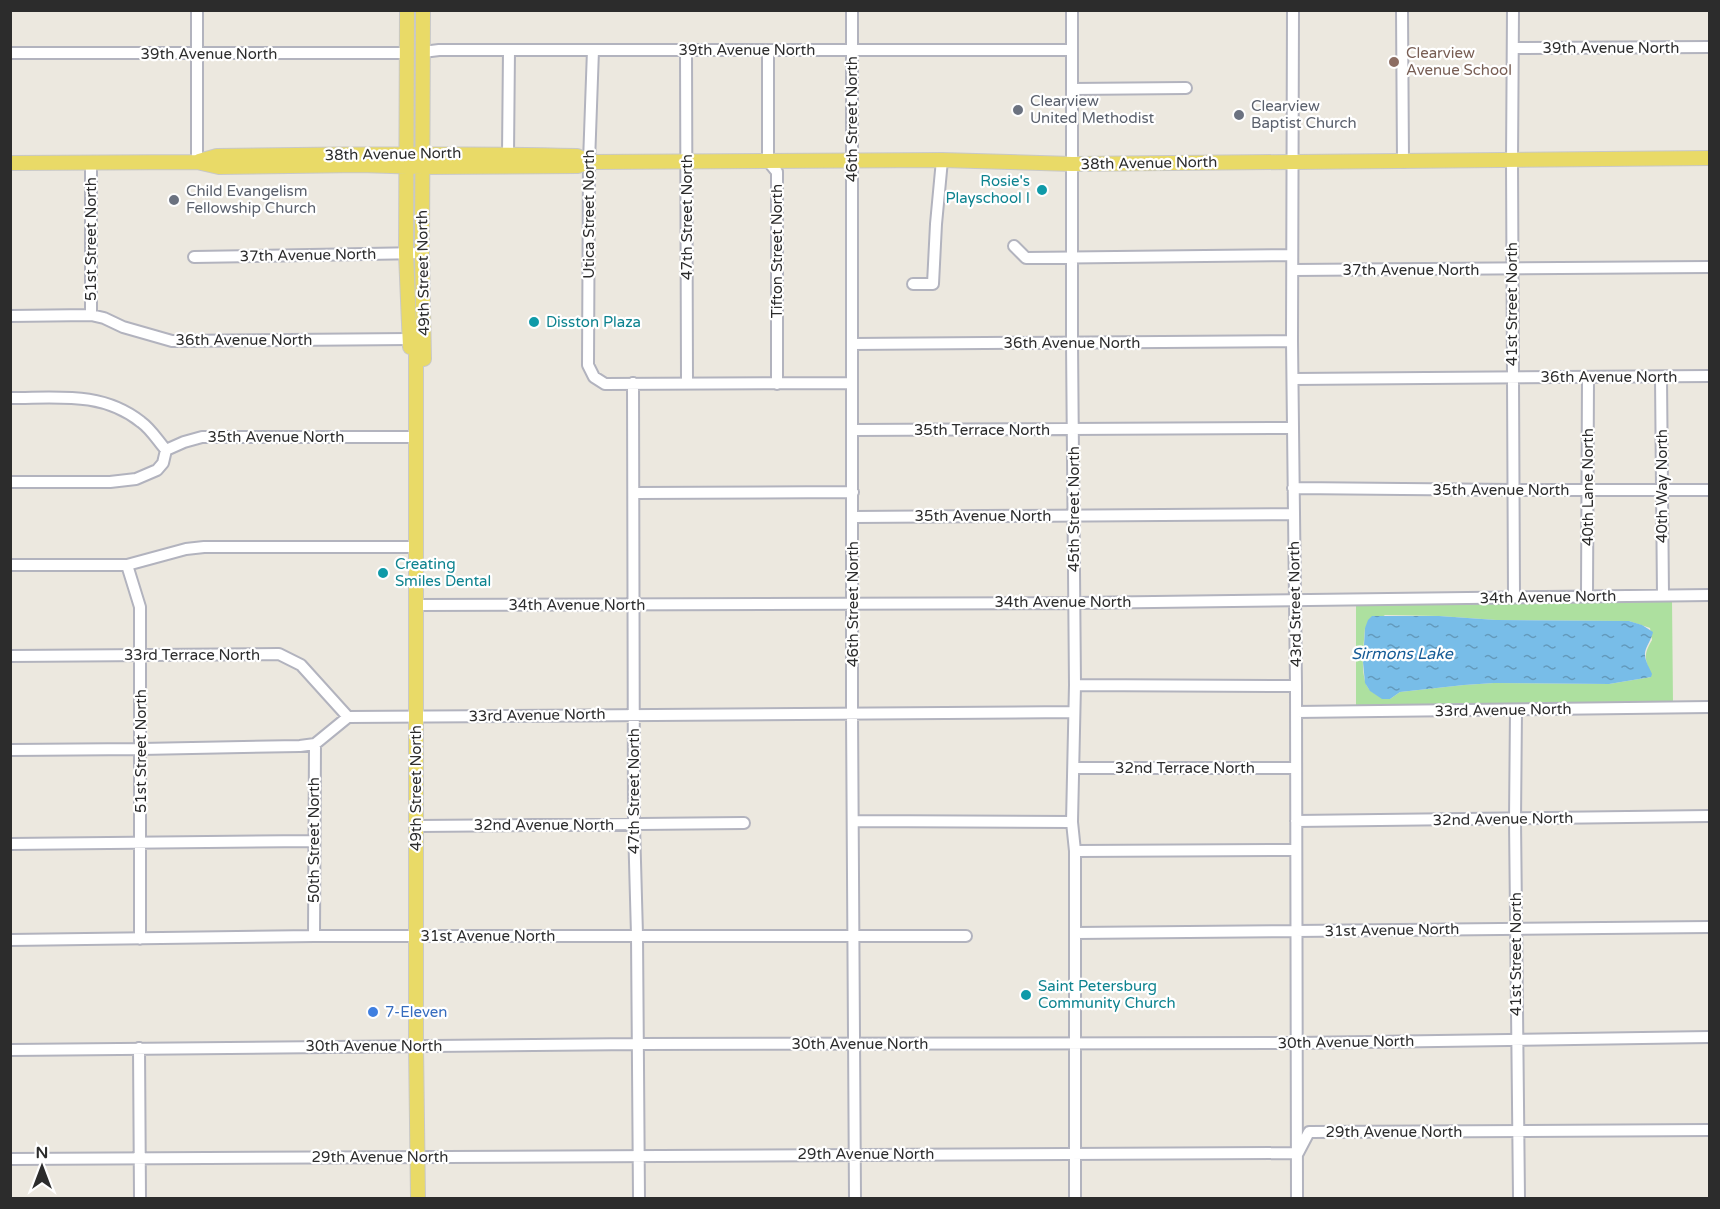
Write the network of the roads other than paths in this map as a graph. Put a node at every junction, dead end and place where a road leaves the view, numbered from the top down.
1 (197, 10) edge
2 (407, 10) edge
3 (423, 10) edge
4 (852, 10) edge
5 (1072, 10) edge
6 (1293, 10) edge
7 (1402, 10) edge
8 (1513, 10) edge
9 (1513, 48) junction
10 (1710, 48) edge
11 (508, 50) junction
12 (593, 50) junction
13 (686, 50) junction
14 (768, 50) junction
15 (1072, 50) junction
16 (423, 51) junction
17 (852, 51) junction
18 (10, 53) edge
19 (407, 53) junction
20 (197, 54) junction
21 (1072, 88) junction
22 (1186, 88) dead end
23 (508, 154) junction
24 (1710, 158) edge
25 (406, 160) junction
26 (422, 160) junction
27 (942, 160) junction
28 (687, 161) junction
29 (768, 161) junction
30 (851, 161) junction
31 (1512, 161) junction
32 (197, 162) junction
33 (589, 162) junction
34 (1293, 162) junction
35 (1403, 162) junction
36 (10, 163) edge
37 (91, 163) junction
38 (1072, 164) junction
39 (1014, 246) dead end
40 (406, 254) junction
41 (422, 254) junction
42 (1292, 255) junction
43 (194, 257) dead end
44 (1073, 257) junction
45 (1710, 267) edge
46 (1512, 269) junction
47 (1293, 270) junction
48 (913, 284) dead end
49 (91, 315) junction
50 (10, 316) edge
51 (424, 323) junction
52 (410, 339) junction
53 (1292, 341) junction
54 (1072, 343) junction
55 (852, 344) junction
56 (416, 376) junction
57 (1710, 376) edge
58 (1588, 377) junction
59 (1661, 377) junction
60 (1513, 378) junction
61 (1293, 379) junction
62 (633, 383) junction
63 (852, 383) junction
64 (687, 384) junction
65 (777, 384) junction
66 (10, 398) edge
67 (1293, 428) junction
68 (1074, 429) junction
69 (852, 430) junction
70 (416, 437) junction
71 (165, 450) junction
72 (10, 482) edge
73 (1293, 488) junction
74 (1513, 490) junction
75 (1588, 490) junction
76 (1662, 490) junction
77 (1710, 490) edge
78 (853, 492) junction
79 (634, 494) junction
80 (1293, 514) junction
81 (1075, 516) junction
82 (853, 517) junction
83 (415, 547) junction
84 (10, 565) edge
85 (128, 565) junction
86 (1710, 595) edge
87 (1587, 596) junction
88 (1663, 596) junction
89 (1514, 597) junction
90 (1294, 601) junction
91 (853, 603) junction
92 (1075, 603) junction
93 (416, 605) junction
94 (634, 605) junction
95 (140, 655) junction
96 (10, 656) edge
97 (1075, 685) junction
98 (1296, 686) junction
99 (1710, 707) edge
100 (1516, 710) junction
101 (1074, 712) junction
102 (1296, 712) junction
103 (852, 713) junction
104 (634, 714) junction
105 (348, 717) junction
106 (416, 717) junction
107 (315, 744) junction
108 (141, 749) junction
109 (10, 750) edge
110 (1074, 768) junction
111 (1296, 768) junction
112 (1710, 816) edge
113 (1515, 820) junction
114 (854, 821) junction
115 (1296, 821) junction
116 (1072, 822) junction
117 (744, 823) dead end
118 (634, 825) junction
119 (417, 826) junction
120 (314, 841) junction
121 (10, 844) edge
122 (141, 844) junction
123 (1296, 850) junction
124 (1075, 852) junction
125 (1710, 927) edge
126 (1515, 929) junction
127 (1297, 931) junction
128 (1075, 933) junction
129 (637, 935) junction
130 (854, 935) junction
131 (314, 936) junction
132 (966, 936) dead end
133 (416, 937) junction
134 (140, 939) junction
135 (10, 940) edge
136 (1710, 1037) edge
137 (1516, 1040) junction
138 (1074, 1042) junction
139 (1297, 1043) junction
140 (637, 1044) junction
141 (855, 1044) junction
142 (416, 1046) junction
143 (139, 1048) junction
144 (10, 1050) edge
145 (1710, 1130) edge
146 (1519, 1131) junction
147 (1075, 1153) junction
148 (1298, 1153) junction
149 (855, 1154) junction
150 (639, 1155) junction
151 (418, 1157) junction
152 (140, 1158) junction
153 (10, 1159) edge
154 (140, 1198) edge
155 (418, 1198) edge
156 (639, 1198) edge
157 (855, 1198) edge
158 (1075, 1198) edge
159 (1298, 1198) edge
160 (1519, 1198) edge

1 - 20 street
2 - 19 main road, 49th Street North
3 - 16 main road, 49th Street North
4 - 17 street, 46th Street North
5 - 15 street, 45th Street North
6 - 34 street, 43rd Street North
7 - 35 street
8 - 9 street, 41st Street North
9 - 10 street, 39th Avenue North
9 - 31 street, 41st Street North
11 - 12 street, 39th Avenue North
11 - 16 street, 39th Avenue North
11 - 23 street
12 - 13 street, 39th Avenue North
12 - 33 street, Utica Street North
13 - 14 street, 39th Avenue North
13 - 28 street, 47th Street North
14 - 17 street, 39th Avenue North
14 - 29 street, Tifton Street North
15 - 17 street, 39th Avenue North
15 - 21 street, 45th Street North
16 - 26 main road, 49th Street North
17 - 30 street, 46th Street North
18 - 20 street, 39th Avenue North
19 - 20 street, 39th Avenue North
19 - 25 main road, 49th Street North
20 - 32 street
21 - 22 street
21 - 38 street, 45th Street North
23 - 26 main road, 38th Avenue North
23 - 33 main road, 38th Avenue North
24 - 31 main road, 38th Avenue North
25 - 26 main road, 38th Avenue North
25 - 32 main road, 38th Avenue North
25 - 40 main road, 49th Street North
26 - 33 main road, 38th Avenue North
26 - 41 main road, 49th Street North
27 - 30 main road, 38th Avenue North
27 - 38 main road, 38th Avenue North
27 - 48 street
28 - 29 main road, 38th Avenue North
28 - 33 main road, 38th Avenue North
28 - 64 street, 47th Street North
29 - 30 main road, 38th Avenue North
29 - 65 street, Tifton Street North
30 - 55 street, 46th Street North
31 - 35 main road, 38th Avenue North
31 - 46 street, 41st Street North
32 - 37 main road, 38th Avenue North
33 - 62 street, Utica Street North
34 - 35 main road, 38th Avenue North
34 - 38 main road, 38th Avenue North
34 - 42 street, 43rd Street North
36 - 37 main road, 38th Avenue North
37 - 49 street, 51st Street North
38 - 44 street, 45th Street North
39 - 44 street
40 - 41 street, 37th Avenue North
40 - 43 street, 37th Avenue North
40 - 52 main road, 49th Street North
41 - 51 main road, 49th Street North
42 - 44 street
42 - 47 street, 43rd Street North
44 - 54 street, 45th Street North
45 - 46 street, 37th Avenue North
46 - 47 street, 37th Avenue North
46 - 60 street, 41st Street North
47 - 53 street, 43rd Street North
49 - 50 street, 36th Avenue North
49 - 52 street, 36th Avenue North
51 - 52 main road
51 - 56 main road, 49th Street North
52 - 56 main road, 49th Street North
53 - 54 street, 36th Avenue North
53 - 61 street, 43rd Street North
54 - 55 street, 36th Avenue North
54 - 68 street, 45th Street North
55 - 63 street, 46th Street North
56 - 70 main road, 49th Street North
57 - 59 street, 36th Avenue North
58 - 59 street, 36th Avenue North
58 - 60 street, 36th Avenue North
58 - 75 street, 40th Lane North
59 - 76 street, 40th Way North
60 - 61 street, 36th Avenue North
60 - 74 street, 41st Street North
61 - 67 street, 43rd Street North
62 - 64 street
62 - 79 street, 47th Street North
63 - 65 street
63 - 69 street, 46th Street North
64 - 65 street
66 - 71 street
67 - 68 street, 35th Terrace North
67 - 73 street, 43rd Street North
68 - 69 street, 35th Terrace North
68 - 81 street, 45th Street North
69 - 78 street, 46th Street North
70 - 71 street, 35th Avenue North
70 - 83 main road, 49th Street North
71 - 72 street
73 - 74 street, 35th Avenue North
73 - 80 street, 43rd Street North
74 - 75 street, 35th Avenue North
74 - 89 street, 41st Street North
75 - 76 street, 35th Avenue North
75 - 87 street, 40th Lane North
76 - 77 street, 35th Avenue North
76 - 88 street, 40th Way North
78 - 79 street
78 - 82 street, 46th Street North
79 - 94 street, 47th Street North
80 - 81 street, 35th Avenue North
80 - 90 street, 43rd Street North
81 - 82 street, 35th Avenue North
81 - 92 street, 45th Street North
82 - 91 street, 46th Street North
83 - 85 street
83 - 93 main road, 49th Street North
84 - 85 street
85 - 95 street, 51st Street North
86 - 88 street, 34th Avenue North
87 - 88 street, 34th Avenue North
87 - 89 street, 34th Avenue North
89 - 90 street, 34th Avenue North
90 - 92 street, 34th Avenue North
90 - 98 street, 43rd Street North
91 - 92 street, 34th Avenue North
91 - 94 street, 34th Avenue North
91 - 103 street, 46th Street North
92 - 97 street, 45th Street North
93 - 94 street, 34th Avenue North
93 - 106 main road, 49th Street North
94 - 104 street, 47th Street North
95 - 96 street, 33rd Terrace North
95 - 105 street, 33rd Terrace North
95 - 108 street, 51st Street North
97 - 98 street
97 - 101 street, 45th Street North
98 - 102 street, 43rd Street North
99 - 100 street, 33rd Avenue North
100 - 102 street, 33rd Avenue North
100 - 113 street, 41st Street North
101 - 103 street, 33rd Avenue North
101 - 110 street, 45th Street North
102 - 111 street, 43rd Street North
103 - 104 street, 33rd Avenue North
103 - 114 street, 46th Street North
104 - 106 street, 33rd Avenue North
104 - 118 street, 47th Street North
105 - 106 street, 33rd Avenue North
105 - 107 street
106 - 119 main road, 49th Street North
107 - 108 street
107 - 120 street, 50th Street North
108 - 109 street
108 - 122 street, 51st Street North
110 - 111 street, 32nd Terrace North
110 - 116 street, 45th Street North
111 - 115 street, 43rd Street North
112 - 113 street, 32nd Avenue North
113 - 115 street, 32nd Avenue North
113 - 126 street, 41st Street North
114 - 116 street
114 - 130 street, 46th Street North
115 - 123 street, 43rd Street North
116 - 124 street, 45th Street North
117 - 118 street, 32nd Avenue North
118 - 119 street, 32nd Avenue North
118 - 129 street, 47th Street North
119 - 133 main road, 49th Street North
120 - 122 street
120 - 131 street, 50th Street North
121 - 122 street
122 - 134 street, 51st Street North
123 - 124 street
123 - 127 street, 43rd Street North
124 - 128 street, 45th Street North
125 - 126 street, 31st Avenue North
126 - 127 street, 31st Avenue North
126 - 137 street, 41st Street North
127 - 128 street, 31st Avenue North
127 - 139 street, 43rd Street North
128 - 138 street, 45th Street North
129 - 130 street, 31st Avenue North
129 - 133 street, 31st Avenue North
129 - 140 street, 47th Street North
130 - 132 street, 31st Avenue North
130 - 141 street, 46th Street North
131 - 133 street, 31st Avenue North
131 - 134 street, 31st Avenue North
133 - 142 main road, 49th Street North
134 - 135 street, 31st Avenue North
136 - 137 street, 30th Avenue North
137 - 139 street, 30th Avenue North
137 - 146 street, 41st Street North
138 - 139 street, 30th Avenue North
138 - 141 street, 30th Avenue North
138 - 147 street, 45th Street North
139 - 148 street, 43rd Street North
140 - 141 street, 30th Avenue North
140 - 142 street, 30th Avenue North
140 - 150 street, 47th Street North
141 - 149 street, 46th Street North
142 - 143 street, 30th Avenue North
142 - 151 main road, 49th Street North
143 - 144 street, 30th Avenue North
143 - 152 street
145 - 146 street, 29th Avenue North
146 - 148 street, 29th Avenue North
146 - 160 street, 41st Street North
147 - 148 street, 29th Avenue North
147 - 149 street, 29th Avenue North
147 - 158 street, 45th Street North
148 - 159 street, 43rd Street North
149 - 150 street, 29th Avenue North
149 - 157 street, 46th Street North
150 - 151 street, 29th Avenue North
150 - 156 street, 47th Street North
151 - 152 street, 29th Avenue North
151 - 155 main road, 49th Street North
152 - 153 street, 29th Avenue North
152 - 154 street

